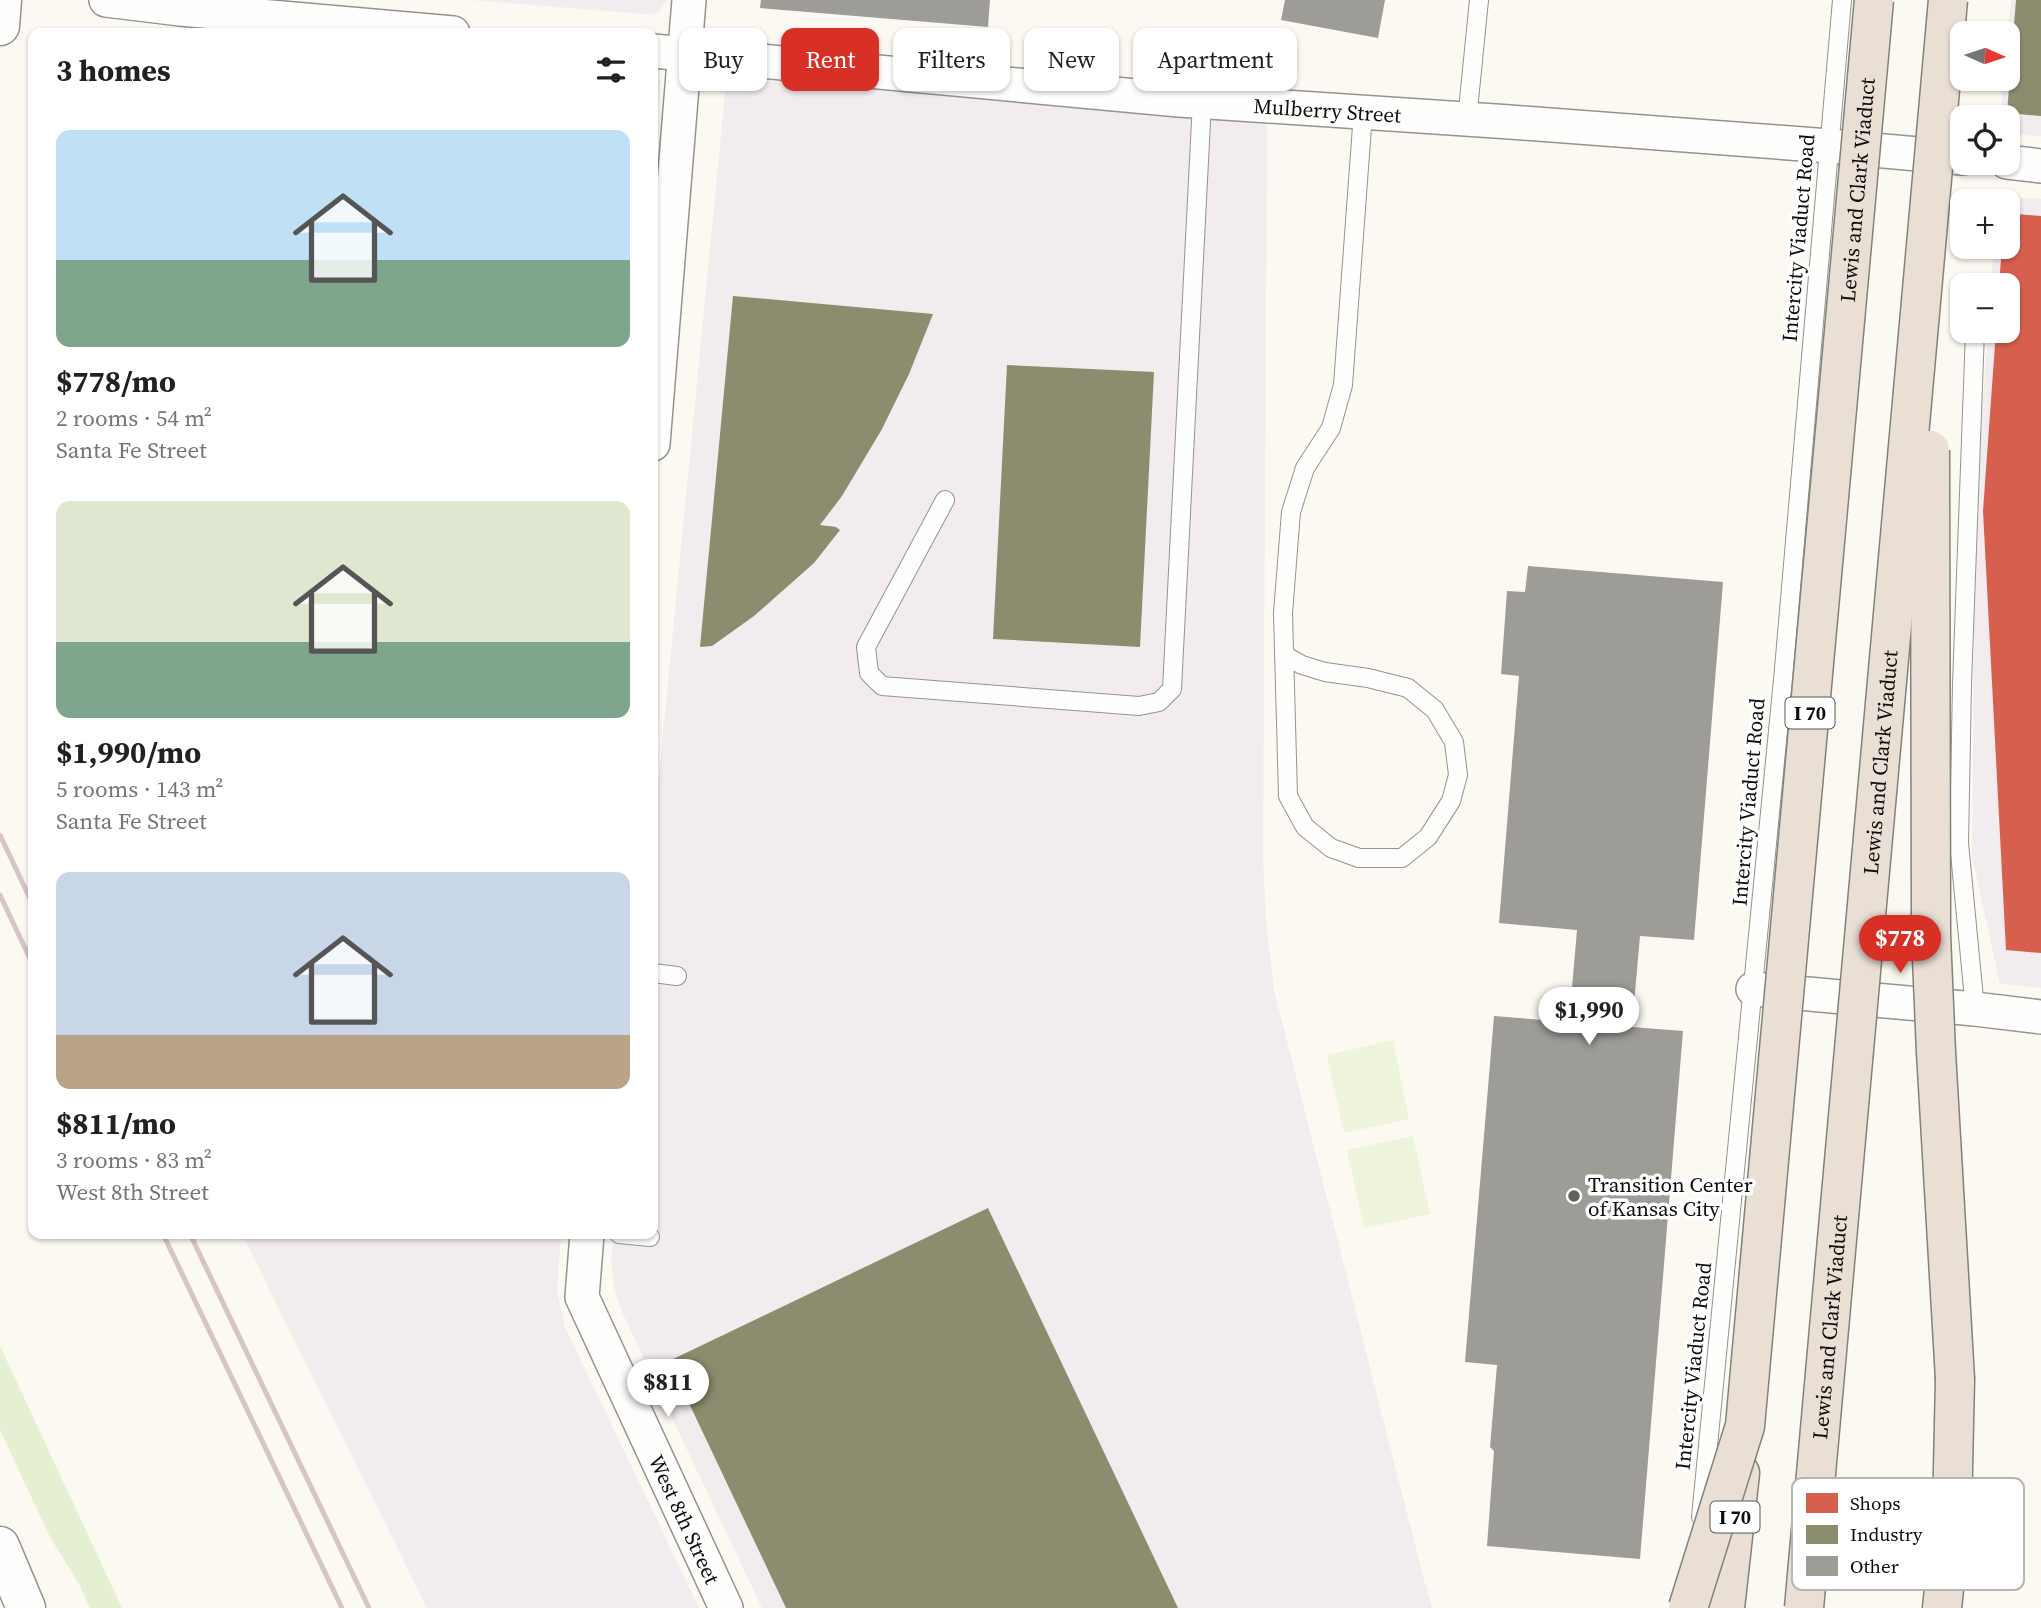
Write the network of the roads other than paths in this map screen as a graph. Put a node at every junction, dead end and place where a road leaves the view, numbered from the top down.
1 (2, 0) edge
2 (106, 0) edge
3 (689, 0) edge
4 (1479, 0) edge
5 (1842, 0) edge
6 (1874, 0) edge
7 (1948, 0) edge
8 (180, 14) edge
9 (0, 26) edge
10 (381, 28) edge
11 (668, 53) edge
12 (1202, 102) junction
13 (1363, 113) junction
14 (1467, 120) junction
15 (1829, 146) junction
16 (1950, 157) edge
17 (2020, 164) edge
18 (2041, 166) edge
19 (1929, 206) junction
20 (658, 314) edge
21 (1975, 343) edge
22 (945, 500) dead end
23 (1284, 655) junction
24 (658, 974) edge
25 (677, 976) dead end
26 (1753, 989) junction
27 (1975, 1009) junction
28 (2041, 1017) edge
29 (587, 1239) edge
30 (1745, 1426) junction
31 (1816, 1478) edge
32 (1953, 1478) edge
33 (0, 1546) edge
34 (1806, 1590) edge
35 (1944, 1590) edge
36 (26, 1608) edge
37 (726, 1608) edge
38 (1690, 1608) edge
39 (1725, 1608) edge
40 (1804, 1608) edge
41 (1942, 1608) edge

1 - 9 street
2 - 8 street
3 - 11 street
4 - 14 lane
5 - 15 lane, Intercity Viaduct Road
6 - 30 highway, Lewis and Clark Viaduct / I 70, bridge
7 - 19 highway, Lewis and Clark Viaduct, bridge
8 - 10 street
11 - 12 street, Mulberry Street
11 - 20 street
12 - 13 street, Mulberry Street
12 - 22 lane
13 - 14 street, Mulberry Street
13 - 23 lane
14 - 15 street, Mulberry Street
15 - 16 street, Mulberry Street
15 - 26 lane, Intercity Viaduct Road
17 - 18 street
19 - 31 highway, Lewis and Clark Viaduct, bridge
19 - 32 highway, bridge
21 - 27 lane
23 - 23 lane
24 - 25 lane
26 - 27 street
26 - 38 lane, Intercity Viaduct Road
27 - 28 street
29 - 37 street, West 8th Street
30 - 38 highway, bridge
30 - 39 highway, I 70, bridge
33 - 36 street
34 - 40 highway, Lewis and Clark Viaduct, bridge
35 - 41 highway, bridge

